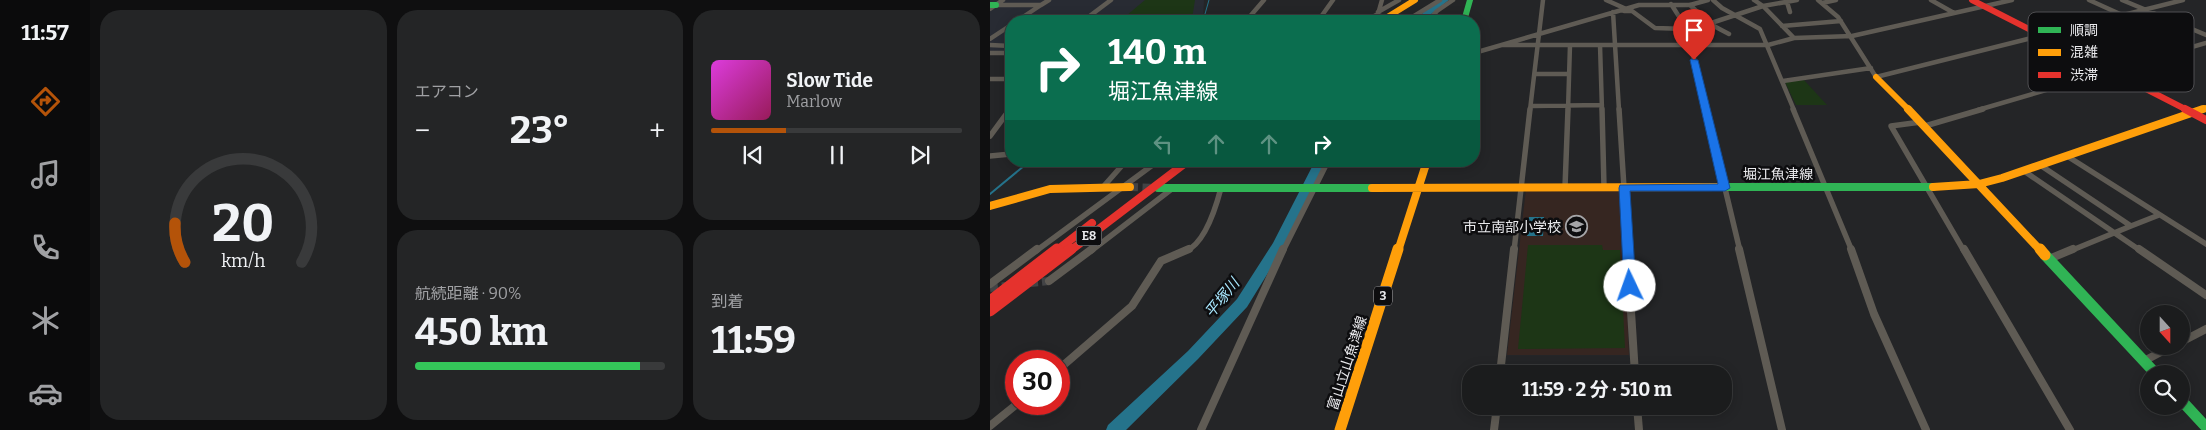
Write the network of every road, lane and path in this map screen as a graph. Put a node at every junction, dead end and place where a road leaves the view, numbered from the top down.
1 (1048, 0) edge
2 (1111, 0) edge
3 (1264, 0) edge
4 (1333, 0) edge
5 (1382, 0) edge
6 (1399, 0) edge
7 (1415, 0) edge
8 (1423, 0) edge
9 (1440, 0) edge
10 (1453, 0) edge
11 (1470, 0) edge
12 (1543, 0) edge
13 (1606, 0) edge
14 (1644, 0) edge
15 (1708, 0) edge
16 (1713, 0) edge
17 (1754, 0) edge
18 (1797, 0) edge
19 (1836, 0) edge
20 (1931, 0) edge
21 (1972, 0) edge
22 (2012, 0) edge
23 (2089, 0) edge
24 (2122, 0) edge
25 (2183, 0) edge
26 (1681, 2) edge
27 (1787, 2) junction
28 (1820, 2) edge
29 (995, 4) edge
30 (1649, 4) junction
31 (1671, 4) junction
32 (1041, 5) junction
33 (1690, 5) junction
34 (1763, 6) junction
35 (1984, 6) junction
36 (1624, 8) junction
37 (2145, 10) junction
38 (1790, 12) dead end
39 (2116, 12) edge
40 (2137, 12) edge
41 (2150, 12) edge
42 (1613, 13) junction
43 (1954, 13) junction
44 (1026, 15) edge
45 (1091, 15) edge
46 (1251, 15) edge
47 (1322, 15) edge
48 (1379, 15) edge
49 (1399, 15) edge
50 (1416, 15) edge
51 (1433, 15) edge
52 (1466, 15) edge
53 (1734, 15) junction
54 (1841, 21) junction
55 (1710, 24) junction
56 (1782, 26) junction
57 (1005, 29) edge
58 (1687, 29) junction
59 (2028, 29) edge
60 (2194, 30) edge
61 (1539, 34) junction
62 (1729, 34) dead end
63 (2206, 35) edge
64 (1852, 36) junction
65 (1794, 38) junction
66 (2028, 39) edge
67 (990, 40) edge
68 (2206, 43) edge
69 (1502, 45) junction
70 (1539, 45) junction
71 (1570, 45) junction
72 (1600, 45) junction
73 (1616, 45) junction
74 (1690, 45) junction
75 (1768, 45) junction
76 (990, 46) edge
77 (1005, 46) edge
78 (2194, 47) edge
79 (1480, 51) edge
80 (990, 53) edge
81 (1005, 53) edge
82 (1870, 68) junction
83 (1536, 74) junction
84 (1568, 74) junction
85 (1876, 77) junction
86 (990, 79) edge
87 (1005, 80) edge
88 (1783, 81) junction
89 (2039, 92) edge
90 (2151, 92) edge
91 (1532, 106) junction
92 (1568, 106) junction
93 (1602, 106) junction
94 (2206, 108) edge
95 (2192, 113) junction
96 (1005, 116) edge
97 (2206, 120) edge
98 (1923, 124) junction
99 (990, 136) edge
100 (1005, 155) edge
101 (2067, 156) junction
102 (990, 157) edge
103 (2040, 165) junction
104 (1121, 167) edge
105 (1151, 167) edge
106 (1169, 167) edge
107 (1180, 167) edge
108 (1325, 167) edge
109 (1425, 167) edge
110 (2024, 171) junction
111 (1979, 184) junction
112 (1103, 187) junction
113 (1126, 187) junction
114 (1419, 187) junction
115 (1523, 187) junction
116 (1565, 187) junction
117 (1604, 187) junction
118 (1825, 187) junction
119 (1927, 187) junction
120 (1158, 188) tunnel mouth
121 (1173, 188) junction
122 (1220, 188) junction
123 (1315, 188) junction
124 (1624, 188) junction
125 (1725, 188) junction
126 (990, 206) edge
127 (2160, 215) junction
128 (2131, 226) junction
129 (2115, 234) junction
130 (2206, 244) edge
131 (2049, 259) junction
132 (1049, 281) tunnel mouth
133 (990, 284) edge
134 (2206, 295) edge
135 (990, 301) edge
136 (990, 312) edge
137 (2206, 329) edge
138 (2190, 337) edge
139 (2155, 355) edge
140 (1070, 360) edge
141 (2144, 361) junction
142 (1501, 365) edge
143 (1634, 365) edge
144 (2148, 365) edge
145 (2190, 410) edge
146 (1005, 414) edge
147 (1496, 415) edge
148 (1638, 415) edge
149 (990, 426) edge
150 (2206, 427) edge
151 (1201, 430) edge
152 (1340, 430) edge
153 (1494, 430) edge
154 (1639, 430) edge
155 (1782, 430) edge
156 (1926, 430) edge
157 (2070, 430) edge

1 - 32 street
2 - 45 street
3 - 46 street
4 - 47 street
5 - 48 street
6 - 48 street
7 - 48 main road
8 - 49 main road
9 - 50 street
10 - 51 street
11 - 52 main road
12 - 61 street
13 - 36 street
14 - 30 street
15 - 33 street
16 - 53 street
17 - 34 street
18 - 27 street
19 - 28 street
20 - 43 street
21 - 35 main road
22 - 35 street
23 - 39 street
24 - 37 street
25 - 37 street
26 - 31 street
26 - 33 street
27 - 34 street
27 - 38 street
28 - 54 street
29 - 32 street
30 - 31 street
30 - 36 street
31 - 58 street
32 - 44 street
33 - 55 street
34 - 53 street
34 - 56 street
35 - 43 street
35 - 59 main road
36 - 42 street
37 - 40 street
37 - 41 street
42 - 58 street
42 - 61 street
42 - 73 street
43 - 64 street
53 - 55 street
53 - 75 street
54 - 56 street
54 - 64 street
55 - 58 street
55 - 62 street
56 - 65 street
57 - 67 street
58 - 74 street
60 - 63 street
61 - 69 street
61 - 70 street
64 - 65 street
64 - 82 street
65 - 75 street
66 - 85 street
68 - 78 street
69 - 70 street
69 - 79 street
70 - 71 street
70 - 83 street
71 - 72 street
71 - 84 street
72 - 73 street
72 - 93 street
73 - 74 street
73 - 124 street
74 - 75 street
74 - 125 street
75 - 88 street
76 - 77 street
80 - 81 street
82 - 85 street
82 - 88 street
83 - 84 street
83 - 91 street
84 - 92 street
85 - 98 main road
86 - 87 street
88 - 118 street
89 - 98 street
90 - 95 main road
91 - 92 street
91 - 115 street
92 - 93 street
92 - 116 street
93 - 117 street
94 - 95 main road, 堀江魚津線
95 - 97 main road
95 - 101 main road, 堀江魚津線
96 - 99 street
98 - 111 main road
98 - 119 street
100 - 102 street
101 - 103 main road, 堀江魚津線
101 - 127 street
103 - 110 main road, 堀江魚津線
103 - 128 street
104 - 112 street
105 - 113 street
106 - 135 main road, E8
107 - 136 main road, E8
108 - 123 street
109 - 114 main road, 富山立山魚津線 / 3
110 - 111 main road, 堀江魚津線
110 - 129 street
111 - 119 main road, 堀江魚津線
111 - 131 main road
112 - 113 main road
112 - 126 main road
113 - 133 street
114 - 115 main road, 堀江魚津線
114 - 123 main road, 堀江魚津線
114 - 152 main road, 富山立山魚津線 / 3
115 - 116 main road, 堀江魚津線
115 - 142 street
116 - 117 main road, 堀江魚津線
117 - 124 main road, 堀江魚津線
118 - 119 main road, 堀江魚津線
118 - 125 main road, 堀江魚津線
118 - 156 street
119 - 157 street
120 - 121 main road, 堀江魚津線
121 - 122 main road, 堀江魚津線
121 - 132 street
122 - 123 main road, 堀江魚津線
122 - 140 street
123 - 151 street
124 - 125 main road, 堀江魚津線
124 - 143 street
125 - 155 street
127 - 128 street
127 - 130 street
128 - 129 street
129 - 131 street
129 - 134 street
131 - 141 main road
137 - 138 street
139 - 141 street
141 - 144 main road
145 - 150 main road
146 - 149 street
147 - 153 street
148 - 154 street

